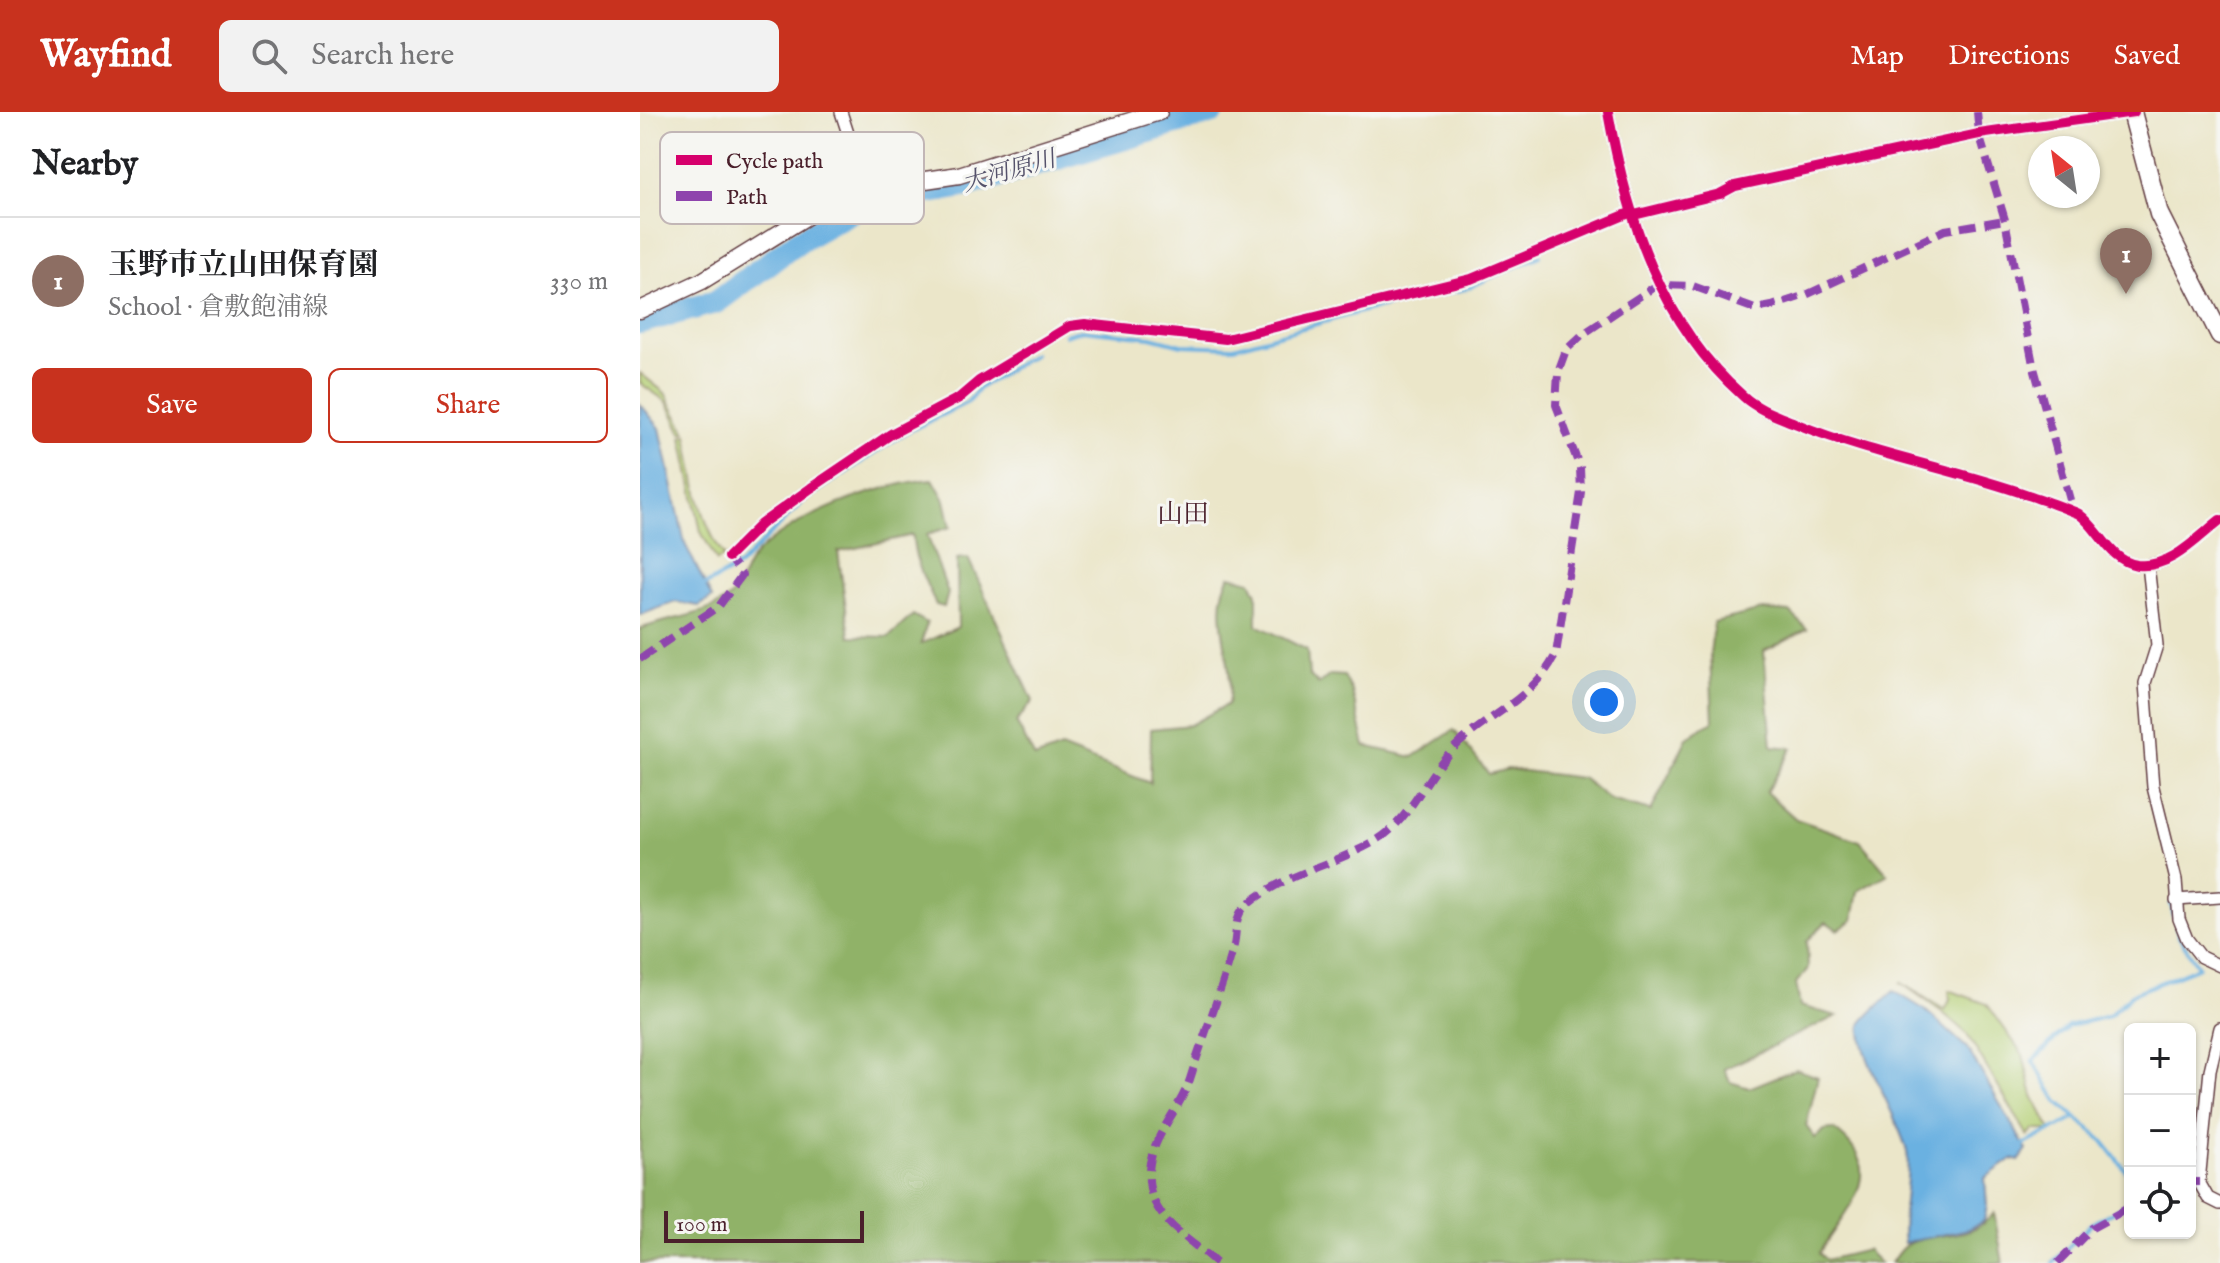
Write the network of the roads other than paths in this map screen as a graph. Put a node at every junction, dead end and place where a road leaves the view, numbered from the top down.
1 (841, 112) edge
2 (1159, 112) edge
3 (1608, 112) edge
4 (2133, 112) edge
5 (847, 132) edge
6 (924, 180) edge
7 (1633, 214) junction
8 (794, 224) edge
9 (640, 310) edge
10 (2220, 335) edge
11 (2220, 520) edge
12 (728, 557) dead end
13 (2148, 565) junction
14 (2220, 897) edge
15 (2176, 900) junction
16 (2220, 966) edge
17 (2220, 1028) edge
18 (2220, 1204) edge

1 - 5 street
2 - 6 main road
3 - 7 street
4 - 7 street
4 - 10 main road
7 - 12 street
7 - 13 street
8 - 9 main road
11 - 13 street
13 - 15 street
14 - 15 street
15 - 16 street
17 - 18 street

